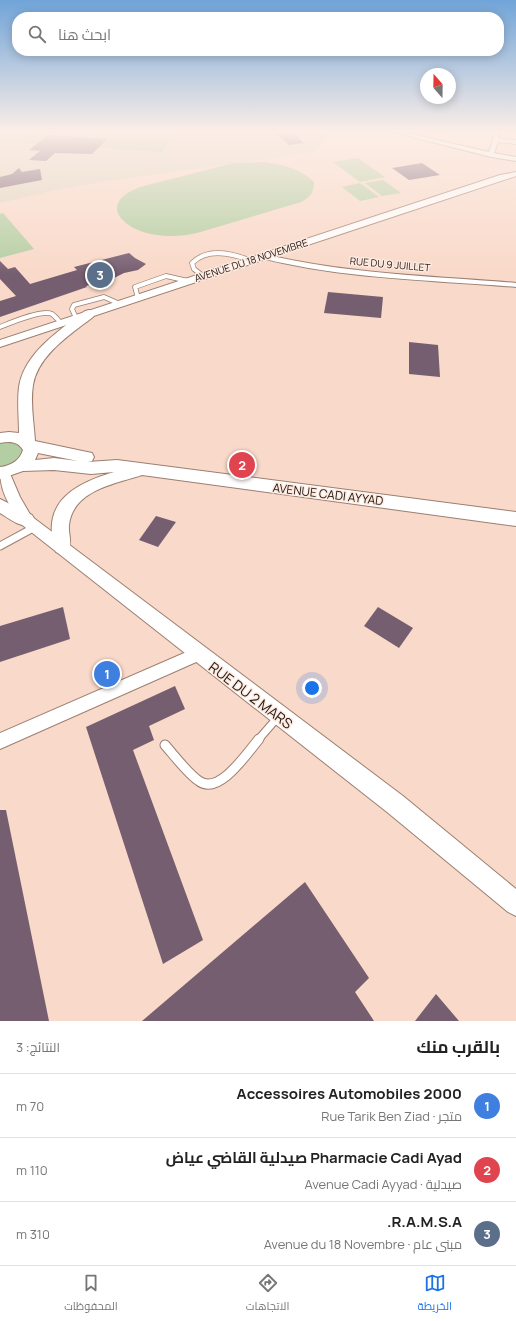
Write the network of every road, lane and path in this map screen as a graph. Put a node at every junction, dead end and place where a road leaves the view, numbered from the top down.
1 (497, 179) edge
2 (264, 256) junction
3 (249, 260) junction
4 (203, 276) junction
5 (516, 285) edge
6 (120, 304) junction
7 (82, 316) junction
8 (61, 323) junction
9 (0, 327) edge
10 (0, 344) edge
11 (0, 438) edge
12 (28, 443) junction
13 (20, 466) junction
14 (117, 466) junction
15 (140, 469) junction
16 (1, 473) edge
17 (0, 505) edge
18 (516, 518) edge
19 (31, 523) junction
20 (0, 546) edge
21 (62, 547) junction
22 (198, 654) junction
23 (279, 716) junction
24 (0, 741) edge
25 (165, 745) dead end
26 (516, 904) edge

1 - 2 street, AVENUE DU 18 NOVEMBRE
2 - 3 street, AVENUE DU 18 NOVEMBRE
2 - 5 street, RUE DU 9 JUILLET
3 - 4 street, AVENUE DU 18 NOVEMBRE
3 - 4 lane
4 - 6 street, AVENUE DU 18 NOVEMBRE
6 - 7 street, AVENUE DU 18 NOVEMBRE
6 - 7 lane
7 - 8 street, AVENUE DU 18 NOVEMBRE
7 - 12 main road
8 - 9 lane
8 - 10 street, AVENUE DU 18 NOVEMBRE
11 - 12 main road, AVENUE CADI AYYAD
12 - 13 main road
12 - 14 main road, AVENUE CADI AYYAD
13 - 14 main road, AVENUE CADI AYYAD
13 - 16 main road
14 - 15 main road, AVENUE CADI AYYAD
15 - 18 main road, AVENUE CADI AYYAD
15 - 21 main road
16 - 19 street, RUE DU 2 MARS
17 - 19 main road
19 - 20 lane
19 - 21 street, RUE DU 2 MARS
21 - 22 street, RUE DU 2 MARS
22 - 23 street, RUE DU 2 MARS
22 - 24 street
23 - 25 lane
23 - 26 street, RUE DU 2 MARS

